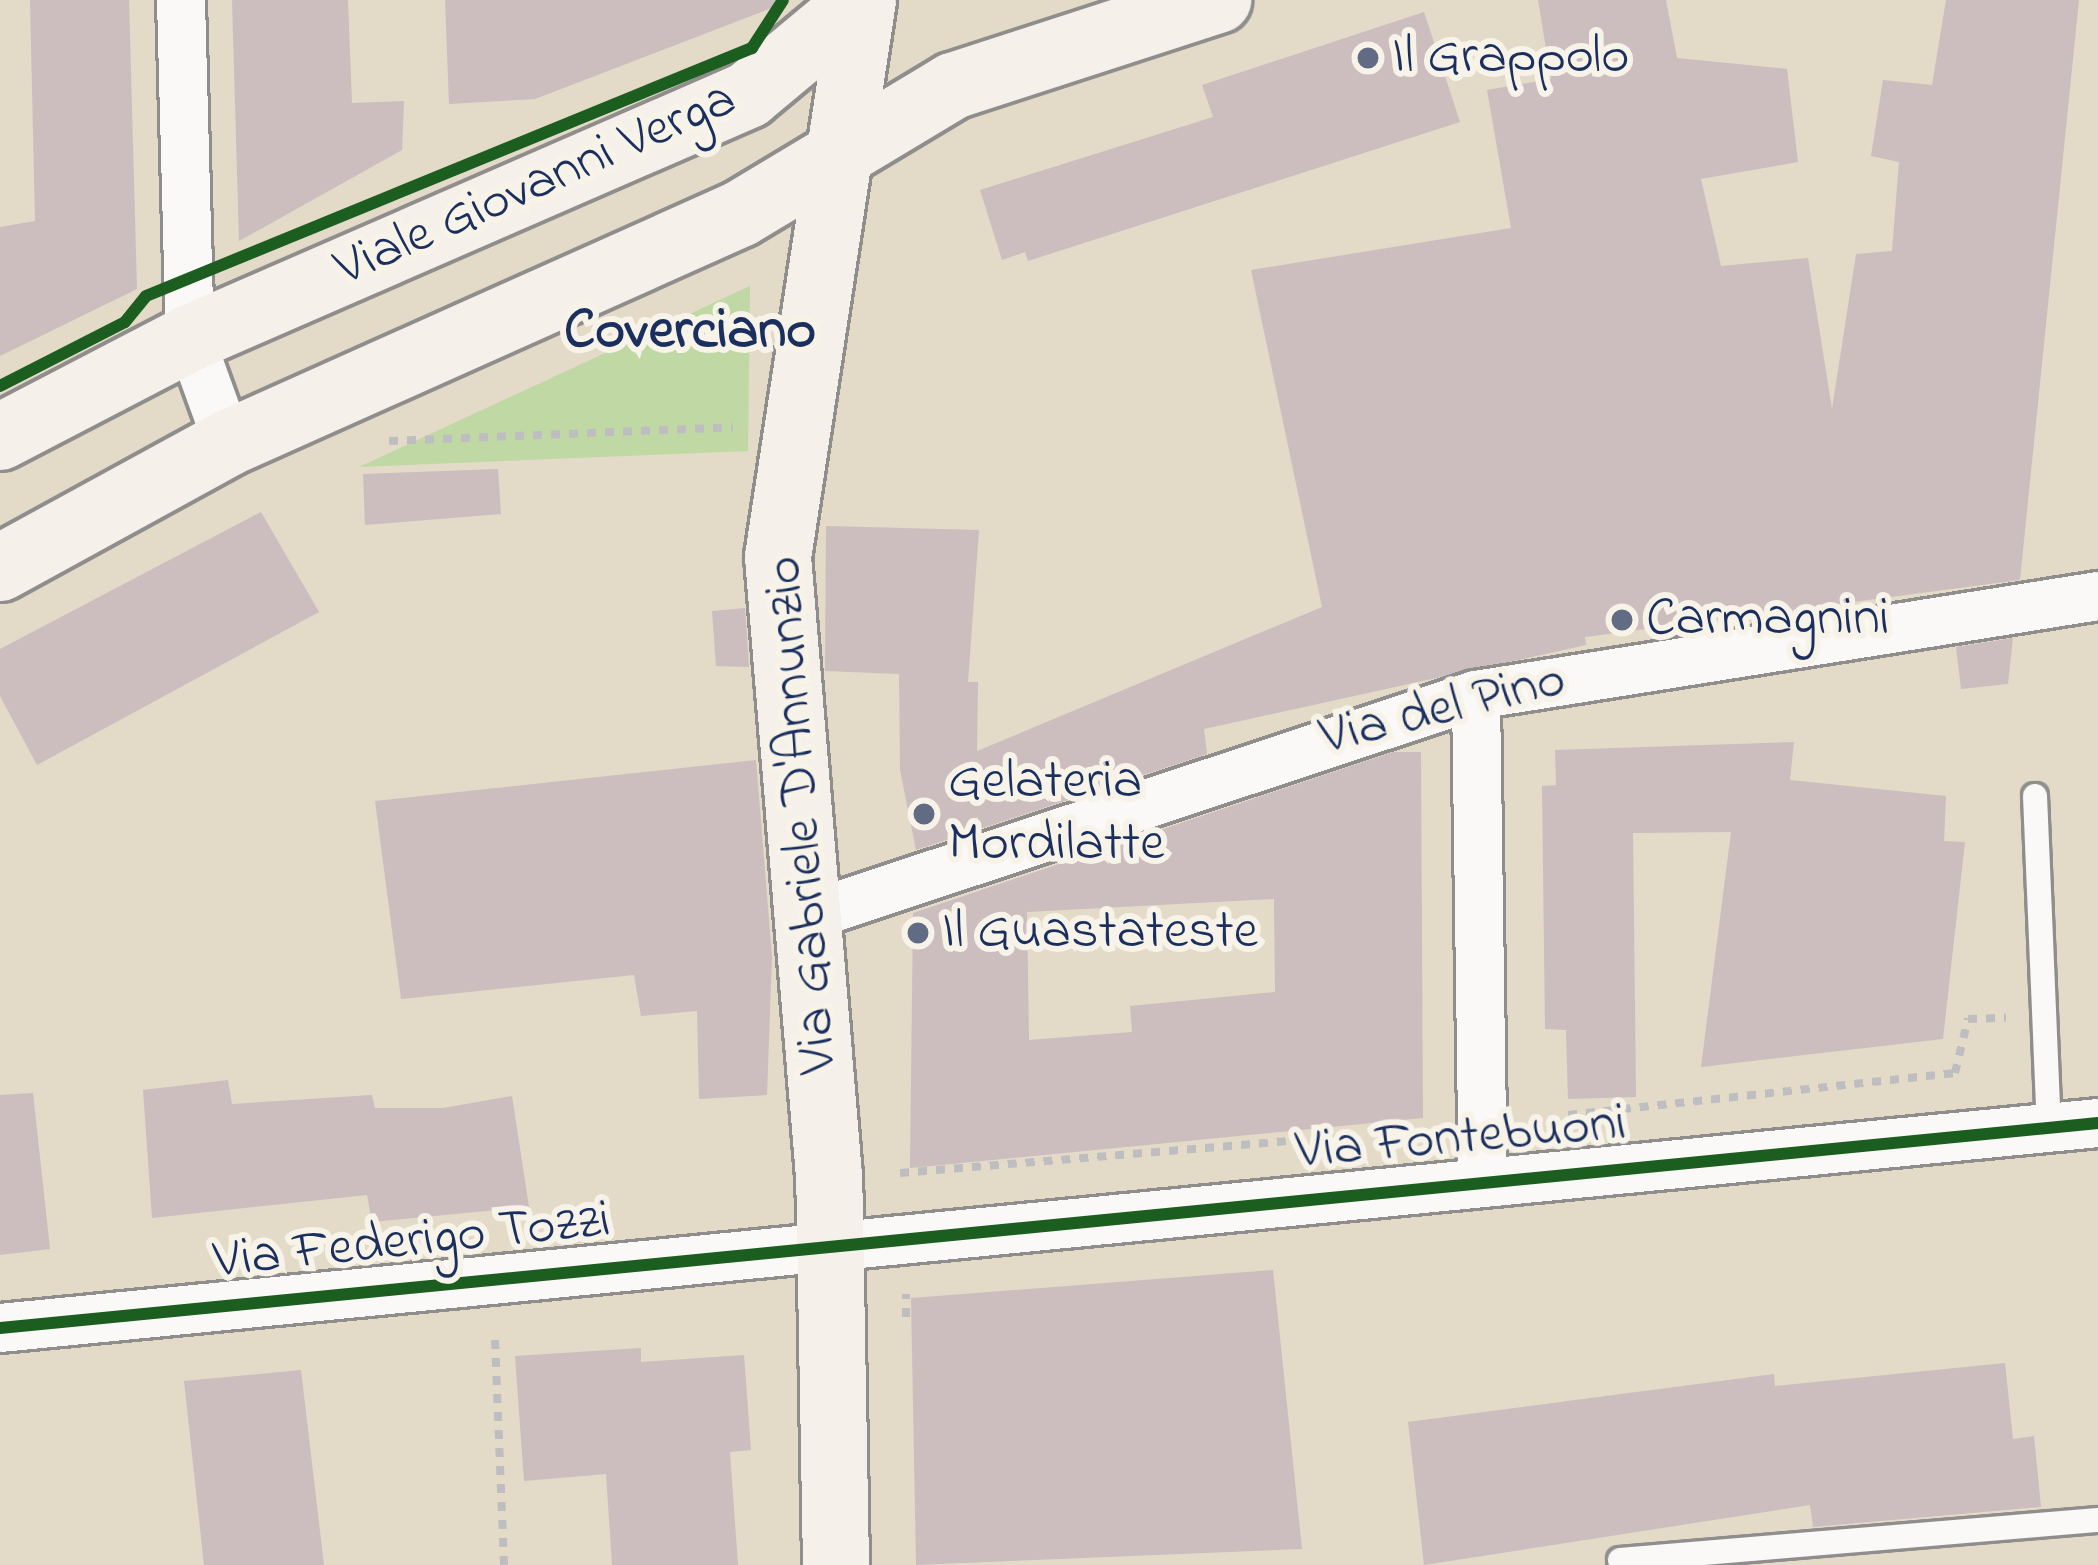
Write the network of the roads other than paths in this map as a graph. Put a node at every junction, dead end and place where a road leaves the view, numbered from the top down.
1 (181, 0) edge
2 (862, 0) edge
3 (1218, 0) edge
4 (838, 155) junction
5 (190, 338) junction
6 (0, 437) edge
7 (228, 442) junction
8 (0, 568) edge
9 (2098, 596) edge
10 (1476, 695) junction
11 (2035, 796) dead end
12 (812, 915) junction
13 (2098, 1123) edge
14 (2049, 1127) junction
15 (1483, 1179) junction
16 (832, 1242) junction
17 (0, 1328) edge
18 (2098, 1520) edge
19 (1621, 1560) dead end
20 (836, 1565) edge

1 - 5 street
2 - 4 main road, Via Gabriele D'Annunzio
2 - 5 main road, Viale Giovanni Verga
3 - 4 main road, Viale Giovanni Verga
4 - 7 main road, Viale Giovanni Verga
4 - 12 main road, Via Gabriele D'Annunzio
5 - 6 main road, Viale Giovanni Verga
5 - 7 street
7 - 8 main road, Viale Giovanni Verga
9 - 10 street, Via del Pino
10 - 12 street, Via del Pino
10 - 15 street
11 - 14 lane
12 - 16 main road, Via Gabriele D'Annunzio
13 - 14 street, Via Fontebuoni
14 - 15 street, Via Fontebuoni
15 - 16 street, Via Fontebuoni
16 - 17 street, Via Federigo Tozzi
16 - 20 main road, Via Gabriele D'Annunzio
18 - 19 lane

